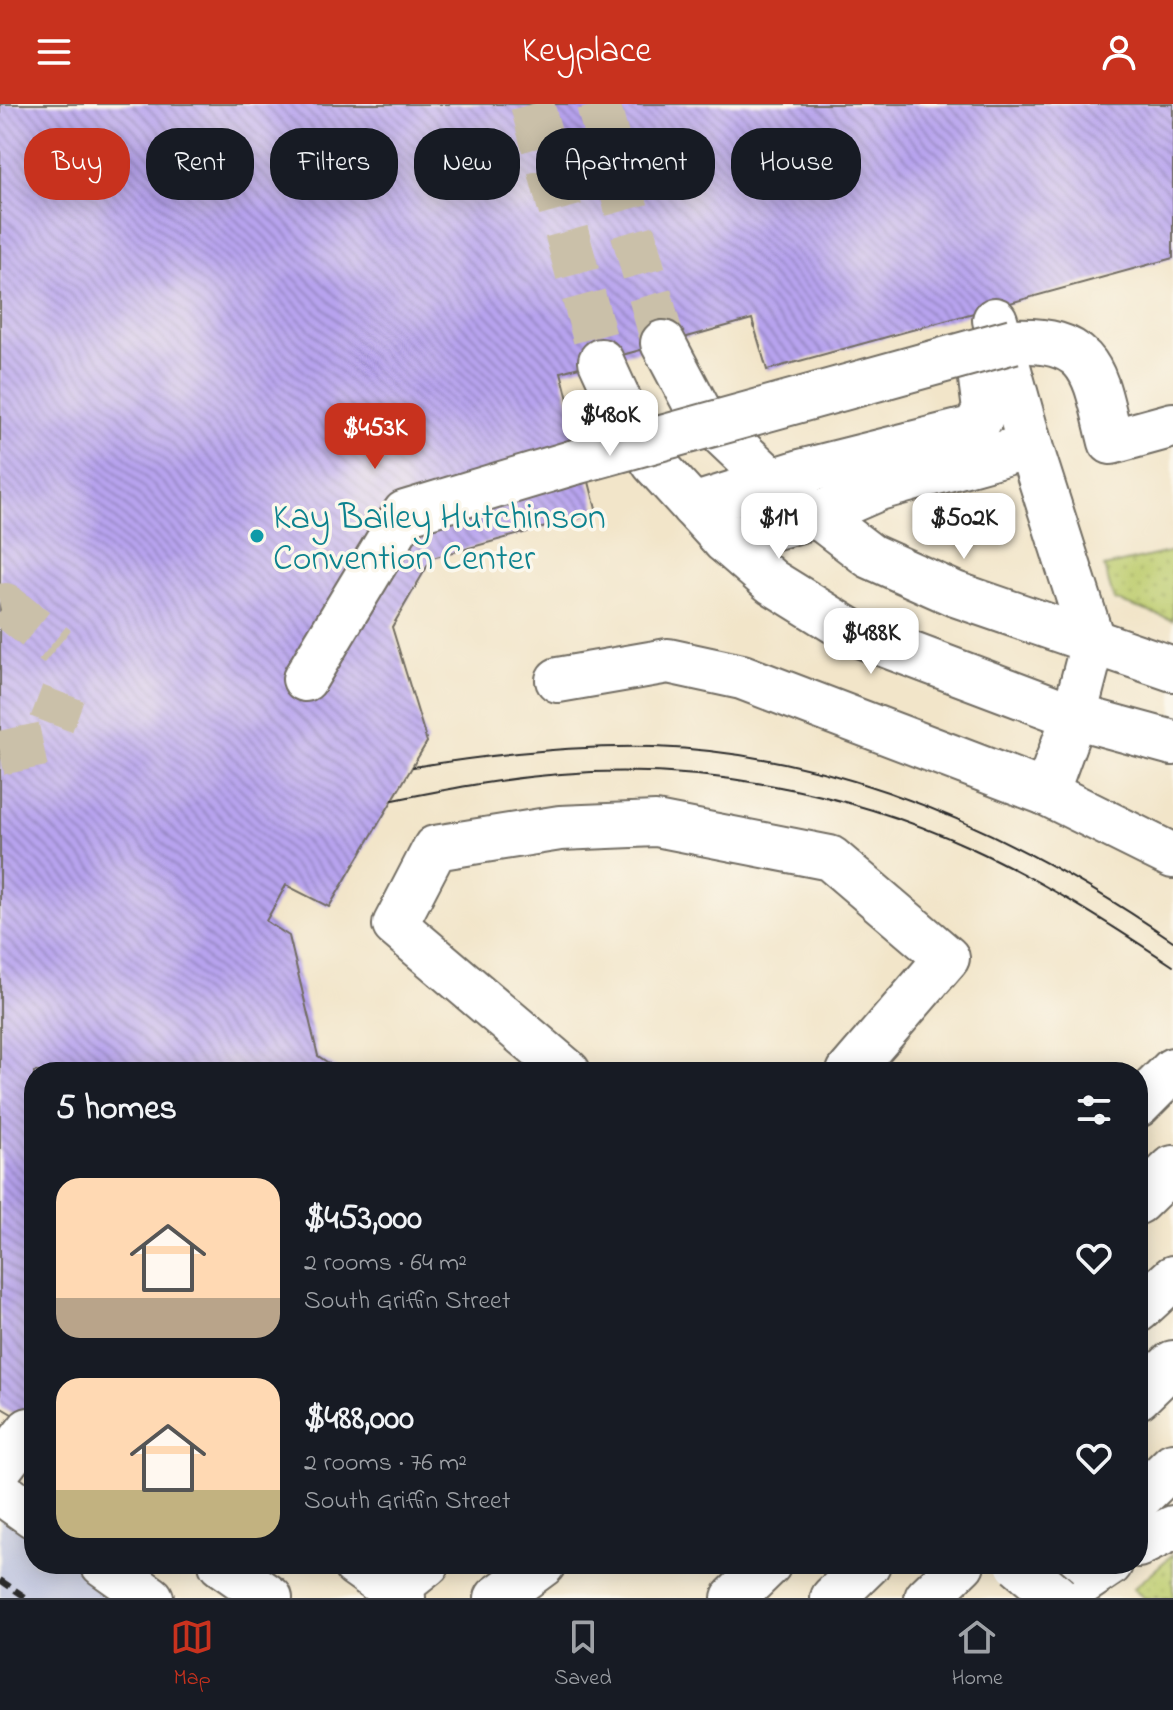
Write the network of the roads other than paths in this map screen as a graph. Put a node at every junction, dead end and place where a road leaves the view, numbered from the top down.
1 (1004, 330) junction
2 (663, 343) tunnel mouth
3 (601, 361) tunnel mouth
4 (981, 379) dead end
5 (1173, 425) edge
6 (1030, 446) junction
7 (772, 481) junction
8 (693, 506) junction
9 (815, 516) junction
10 (725, 541) junction
11 (1093, 643) junction
12 (1173, 669) edge
13 (305, 679) dead end
14 (558, 680) dead end
15 (1074, 716) junction
16 (1173, 743) edge
17 (1046, 793) junction
18 (1173, 856) edge
19 (556, 1062) edge
20 (858, 1062) edge
21 (1173, 1070) edge
22 (1148, 1095) edge
23 (1173, 1168) edge
24 (1148, 1192) edge
25 (1173, 1278) edge
26 (1148, 1301) edge
27 (1173, 1363) edge
28 (1148, 1387) edge
29 (24, 1437) edge
30 (1173, 1465) edge
31 (0, 1468) edge
32 (1148, 1489) edge
33 (0, 1492) edge
34 (24, 1509) edge
35 (1173, 1528) edge
36 (1148, 1540) edge
37 (117, 1574) edge
38 (235, 1574) edge
39 (369, 1574) edge
40 (417, 1574) edge
41 (529, 1574) edge
42 (858, 1574) edge
43 (952, 1574) edge
44 (1030, 1574) edge
45 (1058, 1574) edge
46 (1095, 1574) edge
47 (398, 1594) edge
48 (151, 1598) edge
49 (270, 1598) edge
50 (497, 1598) edge
51 (833, 1598) edge
52 (927, 1598) edge
53 (1033, 1598) edge
54 (1058, 1598) edge

1 - 5 main road
1 - 6 main road
1 - 13 main road, bridge
2 - 7 main road
3 - 8 main road
4 - 7 main road
6 - 9 main road
6 - 11 main road
7 - 8 main road
7 - 9 main road
8 - 10 main road
9 - 10 main road
9 - 11 main road
10 - 15 main road
11 - 12 main road
11 - 15 main road
14 - 17 main road
15 - 16 main road
15 - 17 main road
17 - 18 main road
19 - 20 main road
21 - 22 main road
23 - 24 main road
25 - 26 main road
27 - 28 main road
29 - 31 main road
30 - 32 main road
33 - 34 main road
35 - 36 main road
37 - 48 main road
38 - 49 main road
39 - 47 main road
40 - 47 main road
41 - 50 main road
42 - 51 main road
43 - 52 main road
44 - 54 main road, bridge
45 - 53 main road
46 - 54 main road

